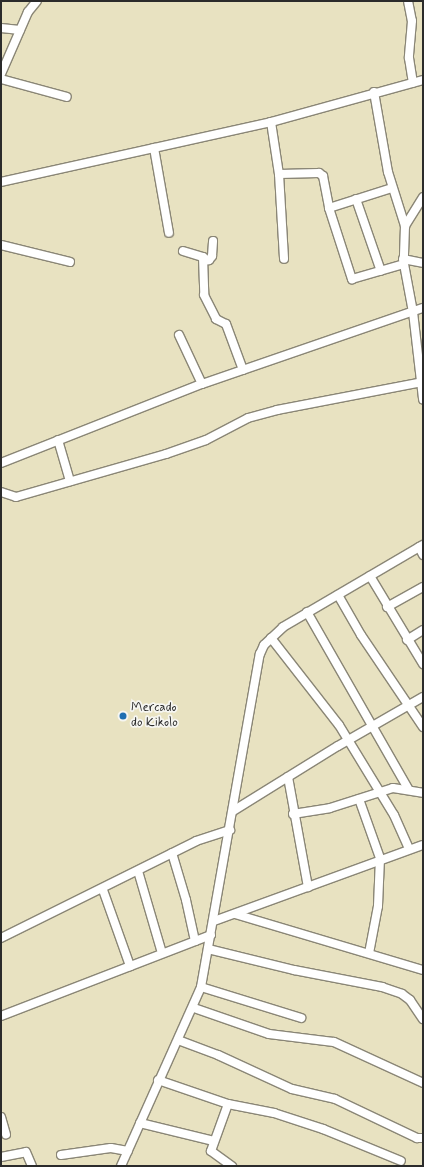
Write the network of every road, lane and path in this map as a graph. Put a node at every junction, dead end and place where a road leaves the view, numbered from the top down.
1 (37, 1) edge
2 (408, 1) edge
3 (1, 28) edge
4 (20, 30) junction
5 (1, 74) edge
6 (1, 79) edge
7 (423, 80) edge
8 (413, 83) junction
9 (374, 92) junction
10 (68, 97) dead end
11 (271, 122) junction
12 (154, 148) junction
13 (279, 174) junction
14 (1, 182) edge
15 (392, 188) junction
16 (423, 197) edge
17 (356, 199) junction
18 (329, 208) junction
19 (405, 226) junction
20 (169, 233) dead end
21 (213, 242) dead end
22 (1, 245) edge
23 (183, 251) dead end
24 (284, 259) dead end
25 (204, 261) junction
26 (70, 262) dead end
27 (404, 262) junction
28 (423, 263) edge
29 (381, 271) junction
30 (423, 308) edge
31 (413, 312) junction
32 (423, 323) edge
33 (414, 324) junction
34 (179, 335) dead end
35 (243, 370) junction
36 (422, 382) edge
37 (202, 384) junction
38 (423, 399) edge
39 (58, 440) junction
40 (1, 463) edge
41 (70, 480) junction
42 (1, 492) edge
43 (421, 546) edge
44 (423, 555) edge
45 (370, 576) junction
46 (423, 587) edge
47 (338, 595) junction
48 (387, 607) junction
49 (307, 612) junction
50 (423, 630) edge
51 (271, 638) junction
52 (407, 640) junction
53 (423, 664) edge
54 (423, 697) edge
55 (410, 705) junction
56 (371, 727) junction
57 (423, 727) edge
58 (348, 740) junction
59 (288, 777) junction
60 (378, 790) junction
61 (409, 790) junction
62 (423, 793) edge
63 (359, 799) junction
64 (233, 811) junction
65 (293, 814) junction
66 (230, 830) junction
67 (423, 845) edge
68 (409, 848) junction
69 (172, 853) junction
70 (380, 858) junction
71 (138, 871) junction
72 (308, 887) junction
73 (103, 890) junction
74 (235, 914) junction
75 (214, 921) junction
76 (211, 935) junction
77 (1, 938) edge
78 (194, 941) junction
79 (208, 949) junction
80 (162, 953) junction
81 (369, 953) junction
82 (130, 966) junction
83 (423, 970) edge
84 (201, 987) junction
85 (194, 1008) junction
86 (1, 1016) edge
87 (301, 1018) dead end
88 (423, 1019) edge
89 (178, 1040) junction
90 (158, 1080) junction
91 (423, 1083) edge
92 (228, 1104) junction
93 (1, 1117) edge
94 (140, 1123) junction
95 (6, 1134) dead end
96 (423, 1138) edge
97 (214, 1141) junction
98 (128, 1151) junction
99 (61, 1155) dead end
100 (1, 1157) edge
101 (401, 1161) dead end
102 (32, 1166) edge
103 (121, 1166) edge
104 (232, 1166) edge

1 - 4 street
2 - 8 street
3 - 4 street
4 - 5 street
6 - 10 street
7 - 8 street
8 - 9 street
9 - 11 street
9 - 15 street
11 - 12 street
11 - 13 street
12 - 14 street
12 - 20 street
13 - 18 street
13 - 24 street
15 - 17 street
15 - 19 street
16 - 19 street
17 - 18 street
17 - 29 street
18 - 29 street
19 - 27 street
21 - 25 street
22 - 26 street
23 - 25 street
25 - 35 street
27 - 28 street
27 - 29 street
27 - 31 street
30 - 31 street
31 - 33 street
31 - 35 street
32 - 33 street
33 - 36 street
34 - 37 street
35 - 37 street
36 - 38 street
36 - 41 street
37 - 39 street
39 - 40 street
39 - 41 street
41 - 42 street
43 - 44 street
43 - 45 street
45 - 47 street
45 - 48 street
46 - 48 street
47 - 49 street
47 - 55 street
48 - 52 street
49 - 51 street
49 - 56 street
50 - 52 street
51 - 58 street
51 - 64 street
52 - 53 street
54 - 55 street
55 - 56 street
55 - 57 street
56 - 58 street
56 - 61 street
58 - 59 street
58 - 60 street
59 - 64 street
59 - 65 street
60 - 61 street
60 - 63 street
60 - 68 street
61 - 62 street
63 - 65 street
63 - 70 street
64 - 66 street
65 - 72 street
66 - 69 street
66 - 75 street
67 - 68 street
68 - 70 street
69 - 71 street
69 - 78 street
70 - 72 street
70 - 81 street
71 - 73 street
71 - 80 street
72 - 74 street
73 - 77 street
73 - 82 street
74 - 75 street
74 - 81 street
75 - 76 street
76 - 78 street
76 - 79 street
78 - 80 street
79 - 84 street
79 - 88 street
80 - 82 street
81 - 83 street
82 - 86 street
84 - 85 street
84 - 87 street
85 - 89 street
85 - 91 street
89 - 90 street
89 - 96 street
90 - 92 street
90 - 94 street
92 - 97 street
92 - 101 street
93 - 95 street
94 - 97 street
94 - 98 street
97 - 104 street
98 - 99 street
98 - 103 street
100 - 102 street

